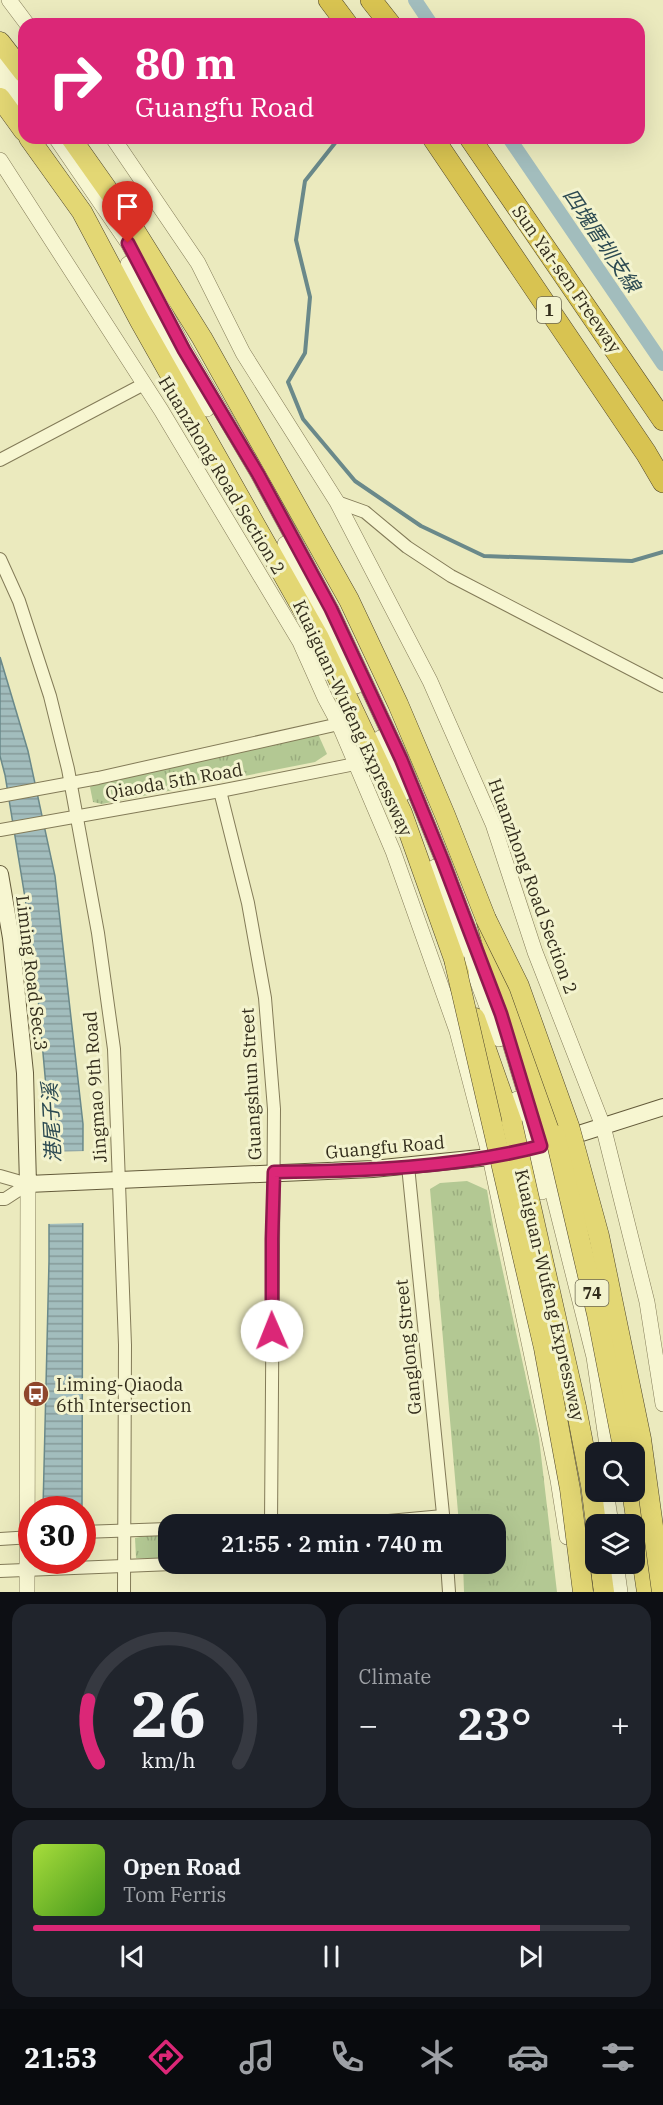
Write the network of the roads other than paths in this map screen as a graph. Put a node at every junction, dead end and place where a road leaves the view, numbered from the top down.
1 (9, 0) edge
2 (329, 0) edge
3 (371, 0) edge
4 (22, 18) edge
5 (342, 18) edge
6 (385, 18) edge
7 (0, 42) edge
8 (0, 61) edge
9 (18, 65) edge
10 (0, 75) edge
11 (18, 84) edge
12 (0, 98) edge
13 (18, 99) edge
14 (18, 123) edge
15 (33, 144) edge
16 (51, 144) edge
17 (60, 144) edge
18 (75, 144) edge
19 (117, 144) edge
20 (437, 144) edge
21 (474, 144) edge
22 (0, 160) edge
23 (144, 384) junction
24 (663, 420) edge
25 (0, 460) edge
26 (663, 482) edge
27 (337, 502) junction
28 (0, 559) edge
29 (663, 686) edge
30 (339, 724) junction
31 (355, 764) junction
32 (71, 783) junction
33 (220, 791) junction
34 (0, 796) edge
35 (76, 817) junction
36 (0, 830) edge
37 (0, 874) edge
38 (486, 919) junction
39 (454, 959) junction
40 (663, 1107) edge
41 (603, 1126) junction
42 (536, 1147) junction
43 (490, 1157) junction
44 (408, 1166) junction
45 (274, 1172) junction
46 (0, 1176) edge
47 (120, 1179) junction
48 (29, 1184) junction
49 (0, 1199) edge
50 (663, 1404) edge
51 (597, 1442) edge
52 (607, 1442) edge
53 (622, 1442) edge
54 (29, 1496) edge
55 (634, 1502) edge
56 (272, 1514) edge
57 (443, 1514) edge
58 (595, 1514) edge
59 (158, 1529) edge
60 (124, 1530) junction
61 (96, 1532) edge
62 (18, 1538) edge
63 (0, 1539) edge
64 (158, 1565) edge
65 (124, 1566) junction
66 (96, 1567) edge
67 (18, 1570) edge
68 (0, 1571) edge
69 (31, 1574) edge
70 (448, 1574) edge
71 (602, 1574) edge
72 (618, 1574) edge
73 (625, 1574) edge
74 (27, 1592) edge
75 (124, 1592) edge
76 (449, 1592) edge
77 (575, 1592) edge
78 (583, 1592) edge
79 (604, 1592) edge
80 (620, 1592) edge
81 (627, 1592) edge
82 (647, 1592) edge
83 (662, 1592) edge

1 - 4 street
2 - 5 highway
3 - 6 highway
7 - 9 highway
8 - 11 street
10 - 13 street
12 - 14 highway
15 - 39 highway, Kuaiguan-Wufeng Expressway / 74
16 - 42 street, Huanzhong Road Section 2
17 - 42 street, Huanzhong Road Section 2
18 - 38 highway, 74
19 - 27 street, Huanzhong Road Section 2
20 - 26 highway, Sun Yat-sen Freeway / 1
21 - 24 highway, Sun Yat-sen Freeway / 1
22 - 23 street, Huanzhong Road Section 2
23 - 25 street
23 - 30 street, Huanzhong Road Section 2
27 - 29 street
27 - 41 street, Huanzhong Road Section 2
28 - 32 street, Jingmao 9th Road
30 - 31 street, Huanzhong Road Section 2
30 - 32 street, Qiaoda 5th Road
31 - 33 street, Qiaoda 5th Road
31 - 43 street, Huanzhong Road Section 2
32 - 34 street, Qiaoda 5th Road
32 - 35 street, Jingmao 9th Road
33 - 35 street, Qiaoda 5th Road
33 - 45 street, Guangshun Street
35 - 36 street, Qiaoda 5th Road
35 - 47 street, Jingmao 9th Road
37 - 48 main road, Liming Road Sec.3
38 - 53 highway, 74, bridge
38 - 83 highway, bridge
39 - 58 highway, Kuaiguan-Wufeng Expressway / 74, bridge
39 - 78 highway, bridge
40 - 41 main road, Guangfu Road
41 - 42 main road, Guangfu Road
41 - 50 street, Huanzhong Road Section 2
42 - 43 main road, Guangfu Road
42 - 51 street, Huanzhong Road Section 2
42 - 52 street, Huanzhong Road Section 2
43 - 44 main road, Guangfu Road
43 - 77 street, Huanzhong Road Section 2
44 - 45 main road, Guangfu Road
44 - 57 street, Ganglong Street
45 - 47 main road, Guangfu Road
45 - 56 street, Guangshun Street
46 - 48 street
47 - 48 main road, Guangfu Road
47 - 60 street, Jingmao 9th Road
48 - 49 street
48 - 54 street
55 - 82 highway
59 - 60 street
60 - 61 street
60 - 65 street, Jingmao 9th Road
62 - 63 street
64 - 65 street
65 - 66 street
65 - 75 street, Jingmao 9th Road
67 - 68 street
69 - 74 street
70 - 76 street
71 - 79 highway
72 - 80 street
73 - 81 street

